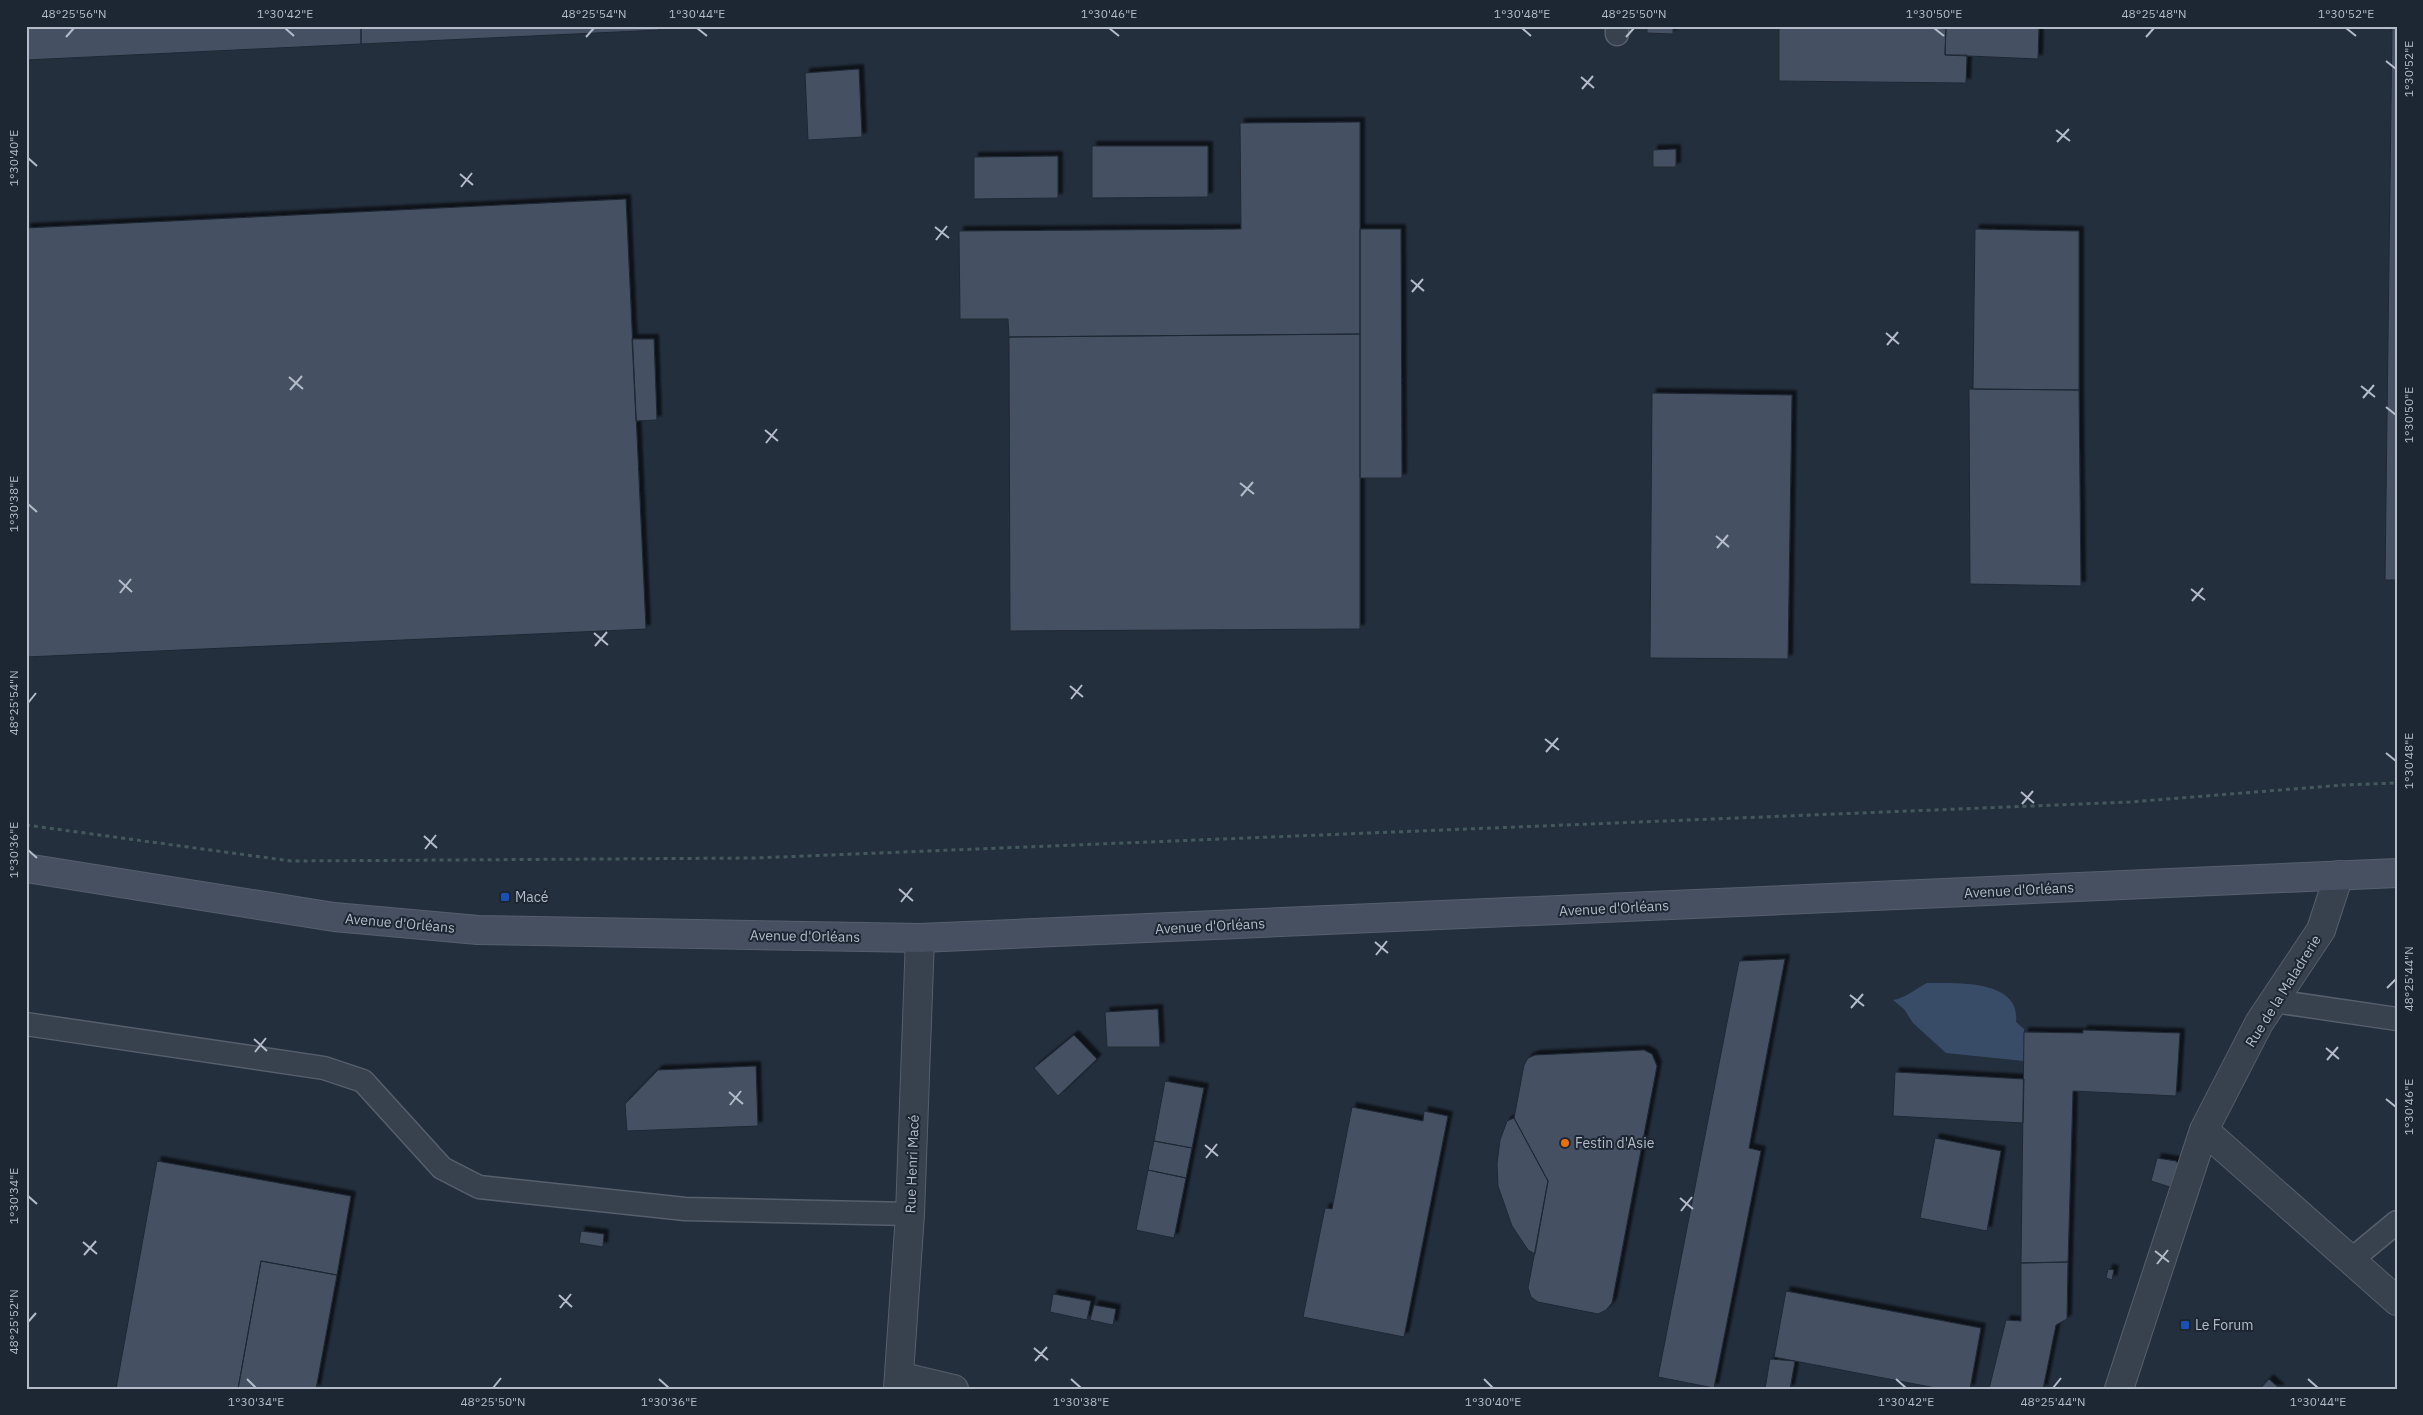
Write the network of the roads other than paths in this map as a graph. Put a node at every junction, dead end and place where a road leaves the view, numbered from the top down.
1 (26, 868) edge
2 (2397, 873) edge
3 (2339, 875) junction
4 (920, 938) junction
5 (2274, 1001) junction
6 (2397, 1019) edge
7 (26, 1024) edge
8 (2204, 1130) junction
9 (910, 1214) junction
10 (2397, 1222) edge
11 (2351, 1260) junction
12 (2397, 1301) edge
13 (898, 1382) edge
14 (954, 1389) edge
15 (2118, 1389) edge

1 - 4 main road, Avenue d'Orléans
2 - 3 main road, Avenue d'Orléans
3 - 4 main road, Avenue d'Orléans
3 - 5 street, Rue de la Maladrerie
4 - 9 street, Rue Henri Macé
5 - 6 lane
5 - 8 street, Rue de la Maladrerie
7 - 9 lane
8 - 11 street
8 - 15 street, Rue de la Maladrerie
9 - 13 street, Rue Henri Macé
10 - 11 lane
11 - 12 street
13 - 14 street

